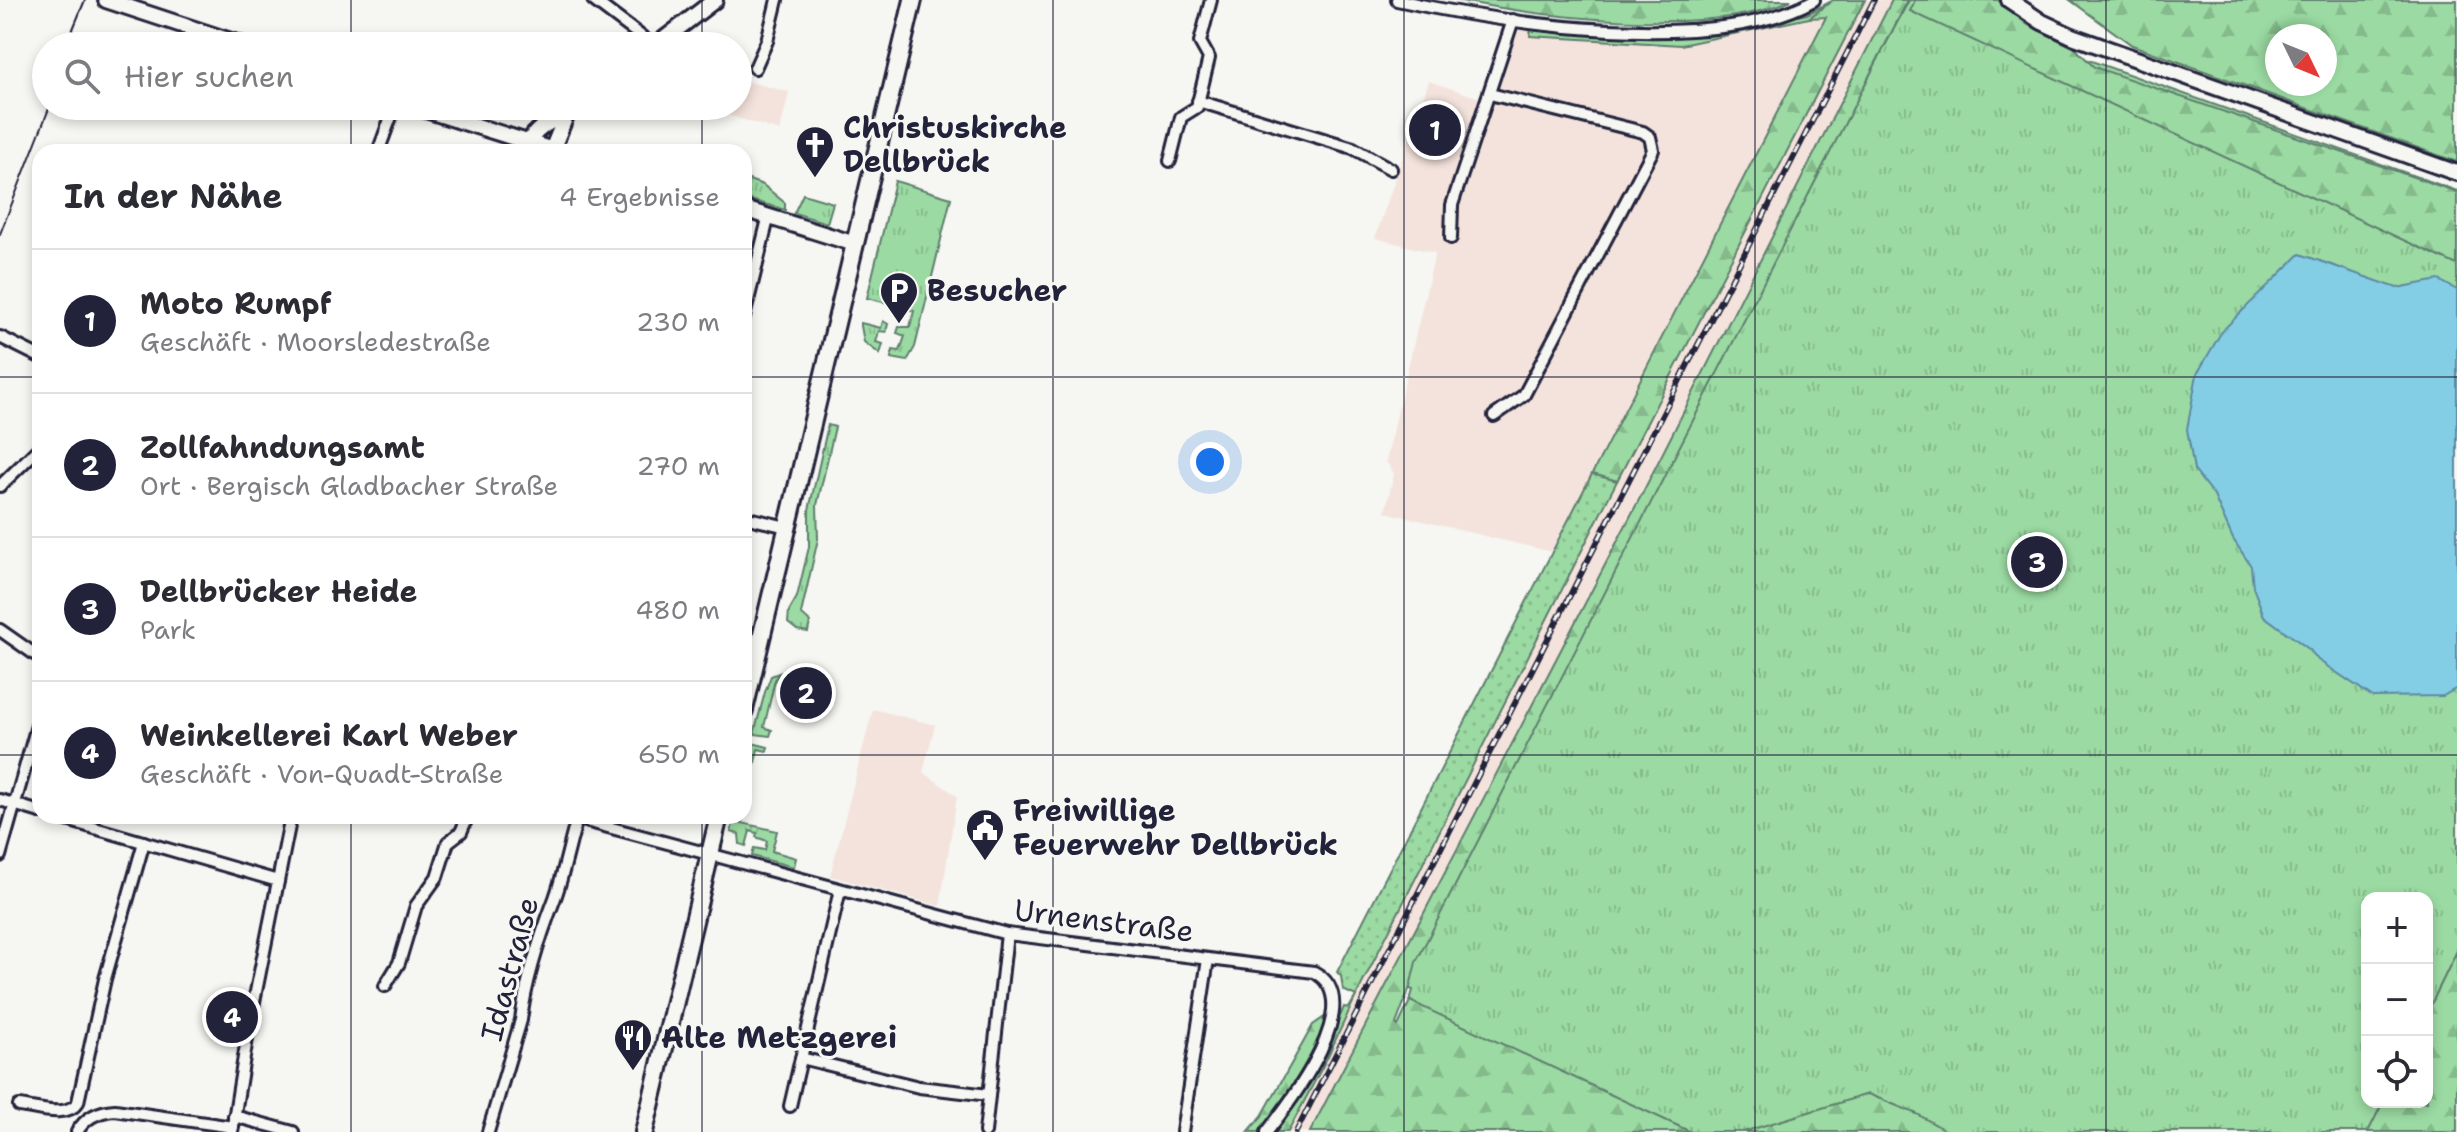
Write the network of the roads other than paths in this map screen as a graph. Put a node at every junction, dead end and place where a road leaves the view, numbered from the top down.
1 (106, 0) edge
2 (593, 0) edge
3 (715, 0) edge
4 (777, 0) edge
5 (913, 0) edge
6 (1211, 0) edge
7 (1397, 0) edge
8 (1814, 0) edge
9 (2009, 0) edge
10 (1513, 20) junction
11 (203, 32) edge
12 (635, 32) edge
13 (673, 32) edge
14 (755, 68) dead end
15 (1490, 94) junction
16 (1198, 101) junction
17 (390, 120) edge
18 (457, 120) edge
19 (556, 120) edge
20 (565, 120) edge
21 (529, 143) junction
22 (381, 144) edge
23 (532, 144) edge
24 (558, 144) edge
25 (1170, 161) dead end
26 (1391, 169) dead end
27 (2457, 173) edge
28 (752, 212) edge
29 (768, 219) junction
30 (1451, 238) dead end
31 (855, 244) junction
32 (752, 284) edge
33 (0, 337) edge
34 (32, 353) edge
35 (1494, 416) dead end
36 (32, 455) edge
37 (0, 486) edge
38 (752, 519) edge
39 (787, 527) junction
40 (0, 630) edge
41 (32, 652) edge
42 (752, 676) edge
43 (32, 743) edge
44 (0, 800) edge
45 (14, 805) junction
46 (32, 810) edge
47 (81, 824) edge
48 (289, 824) edge
49 (464, 824) edge
50 (571, 824) edge
51 (597, 824) edge
52 (717, 824) edge
53 (144, 842) junction
54 (0, 856) edge
55 (709, 856) junction
56 (278, 881) junction
57 (840, 890) junction
58 (1007, 934) junction
59 (1208, 959) junction
60 (385, 986) dead end
61 (801, 1058) junction
62 (989, 1095) junction
63 (19, 1106) dead end
64 (790, 1106) dead end
65 (233, 1125) edge
66 (78, 1130) edge
67 (293, 1132) edge
68 (488, 1132) edge
69 (644, 1132) edge
70 (985, 1132) edge
71 (1182, 1132) edge
72 (1267, 1132) edge

1 - 11 main road
2 - 12 street
3 - 13 main road
4 - 14 street
5 - 31 main road
6 - 16 street
7 - 10 street
8 - 10 street
9 - 27 main road
10 - 15 street
15 - 30 street
15 - 35 street
16 - 25 street
16 - 26 street
17 - 22 street
18 - 21 main road
19 - 21 main road
20 - 24 main road
21 - 23 main road
28 - 29 main road
29 - 31 main road
29 - 32 street
31 - 39 main road
33 - 34 street
36 - 37 street
38 - 39 street
39 - 42 main road
40 - 41 street
43 - 45 street
44 - 45 street
45 - 46 street
45 - 54 street
47 - 53 street
48 - 56 street
49 - 60 street
50 - 68 street, Idastraße
51 - 55 street, Urnenstraße
52 - 55 main road
53 - 56 street
53 - 63 street
55 - 57 street, Urnenstraße
55 - 69 main road
56 - 65 street
57 - 58 street, Urnenstraße
57 - 61 street
58 - 59 street, Urnenstraße
58 - 62 street
59 - 71 street
59 - 72 street, Urnenstraße
61 - 62 street
61 - 64 street
62 - 70 street
65 - 66 street
65 - 67 street

